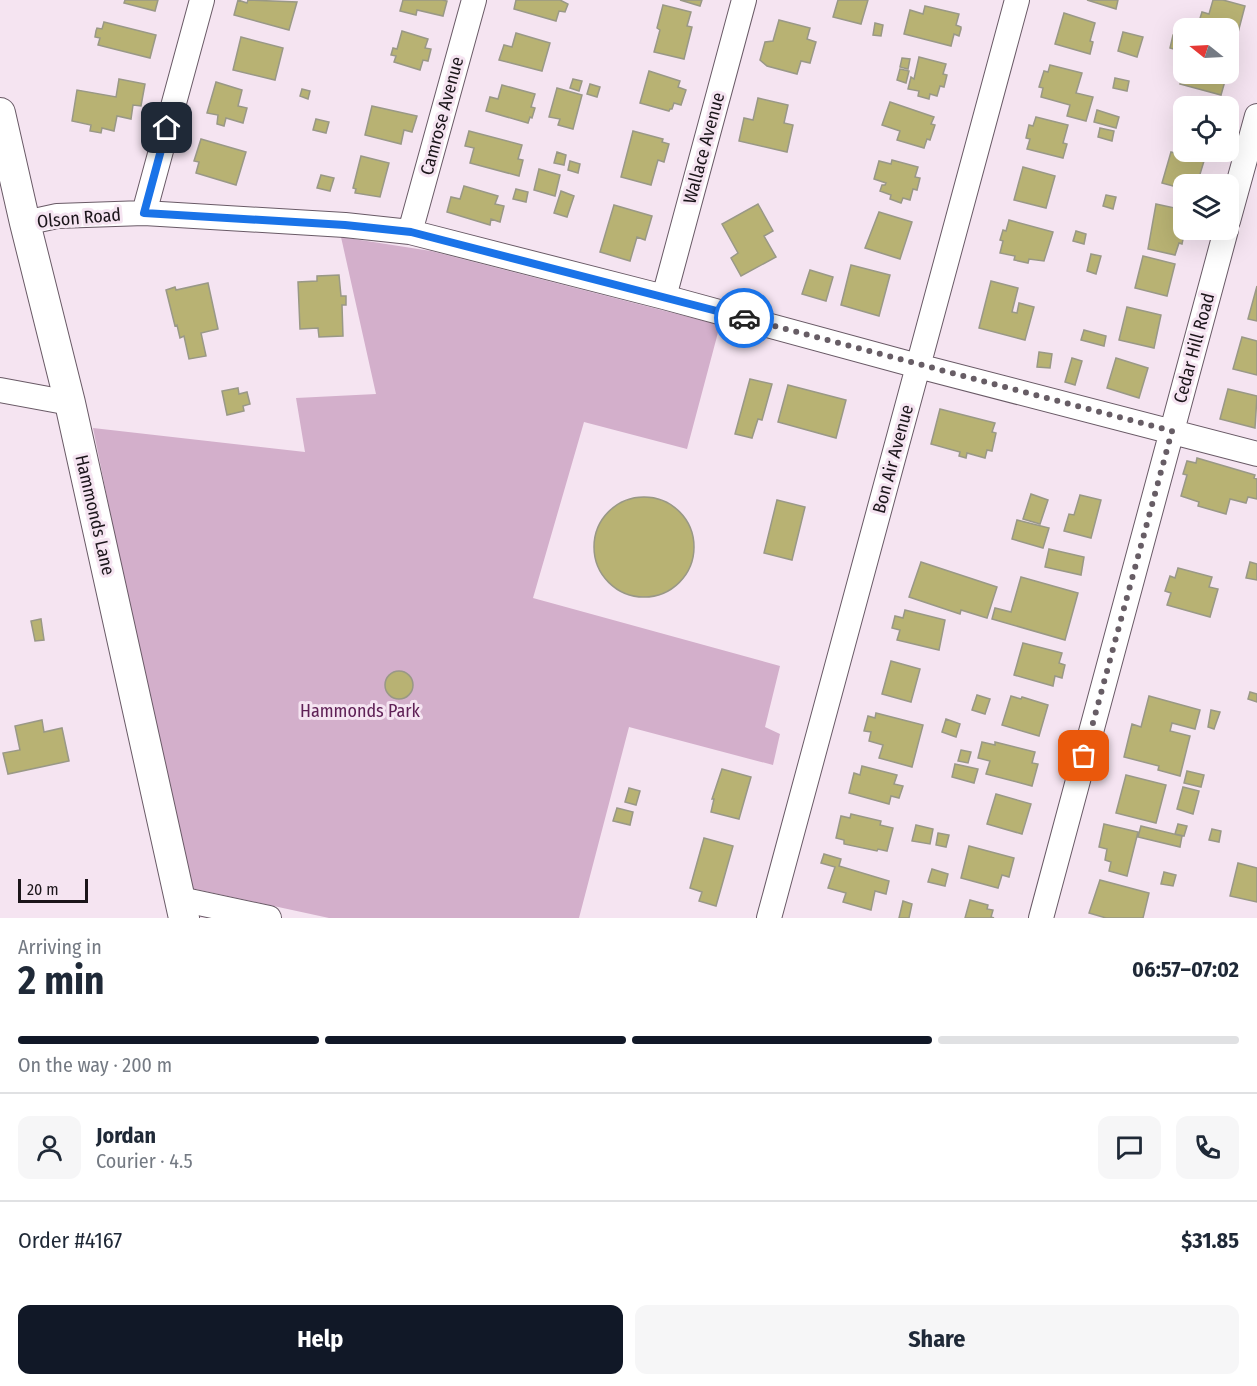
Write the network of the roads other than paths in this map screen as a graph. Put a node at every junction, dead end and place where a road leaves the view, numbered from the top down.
1 (202, 0) edge
2 (474, 0) edge
3 (744, 0) edge
4 (1017, 0) edge
5 (0, 113) edge
6 (1257, 116) edge
7 (1239, 181) edge
8 (144, 213) junction
9 (25, 223) junction
10 (411, 232) junction
11 (1223, 240) edge
12 (664, 297) junction
13 (918, 366) junction
14 (0, 390) edge
15 (70, 403) junction
16 (1172, 431) junction
17 (1257, 454) edge
18 (182, 908) edge
19 (269, 918) edge
20 (769, 918) edge
21 (1041, 918) edge

1 - 8 street
2 - 10 street, Camrose Avenue
3 - 12 street, Wallace Avenue
4 - 13 street, Bon Air Avenue
5 - 9 street, Hammonds Lane
6 - 7 street
8 - 9 street, Olson Road
8 - 10 street, Olson Road
9 - 15 street, Hammonds Lane
10 - 12 street, Olson Road
11 - 16 street, Cedar Hill Road
12 - 13 street, Olson Road
13 - 16 street, Olson Road
13 - 20 street, Bon Air Avenue
14 - 15 street
15 - 18 street, Hammonds Lane
16 - 17 street, Olson Road
16 - 21 street, Cedar Hill Road
18 - 19 street

